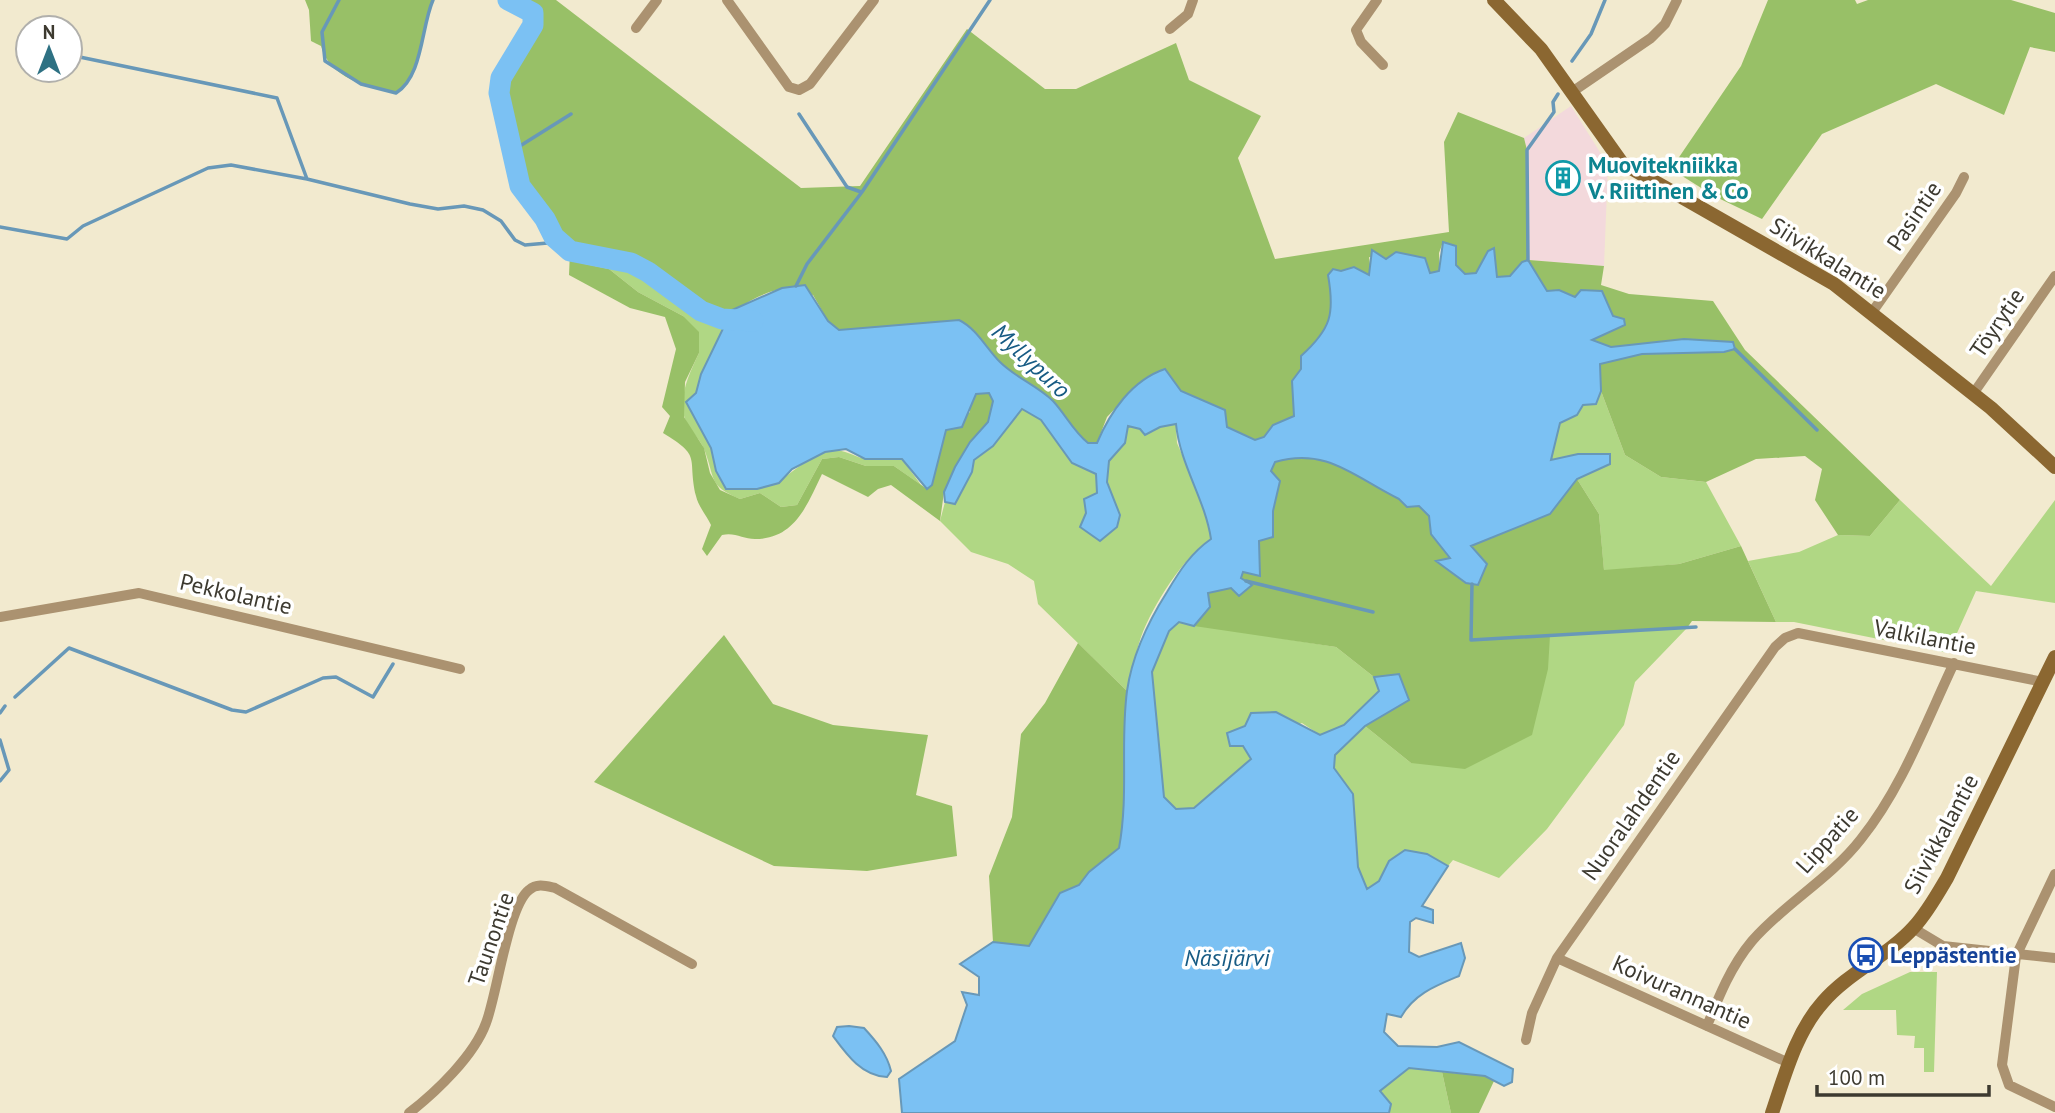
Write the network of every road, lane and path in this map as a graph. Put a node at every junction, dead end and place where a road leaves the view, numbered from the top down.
1 (657, 0) edge
2 (727, 0) edge
3 (874, 0) edge
4 (1193, 0) edge
5 (1377, 0) edge
6 (1494, 0) edge
7 (1676, 0) edge
8 (636, 28) dead end
9 (1170, 29) dead end
10 (1382, 65) dead end
11 (1572, 92) junction
12 (1964, 177) dead end
13 (2055, 276) edge
14 (1873, 312) junction
15 (1973, 394) junction
16 (2055, 467) edge
17 (0, 617) edge
18 (1798, 633) joint
19 (2055, 657) edge
20 (1954, 663) junction
21 (460, 670) dead end
22 (2043, 682) junction
23 (2055, 874) edge
24 (1913, 928) junction
25 (2016, 956) junction
26 (1557, 958) junction
27 (2055, 958) edge
28 (692, 964) dead end
29 (1707, 1026) junction
30 (1526, 1040) dead end
31 (1789, 1063) junction
32 (2055, 1107) edge
33 (409, 1113) edge
34 (1772, 1113) edge

1 - 8 street
2 - 3 street
4 - 9 street
5 - 10 street
6 - 11 main road, Siivikkalantie
7 - 11 street
11 - 14 main road, Siivikkalantie
12 - 14 street, Pasintie
13 - 15 street, Töyrytie
14 - 15 main road, Siivikkalantie
15 - 16 main road, Siivikkalantie
17 - 21 street, Pekkolantie
18 - 20 street, Valkilantie
18 - 26 street, Nuoralahdentie
19 - 22 main road, Siivikkalantie
20 - 22 street, Valkilantie
20 - 29 street, Lippatie
22 - 24 main road, Siivikkalantie
23 - 25 street
24 - 25 street
24 - 31 main road, Siivikkalantie
25 - 27 street
25 - 32 street
26 - 29 street, Koivurannantie
26 - 30 street, Nuoralahdentie
28 - 33 street, Taunontie
29 - 31 street, Koivurannantie
31 - 34 main road, Siivikkalantie

